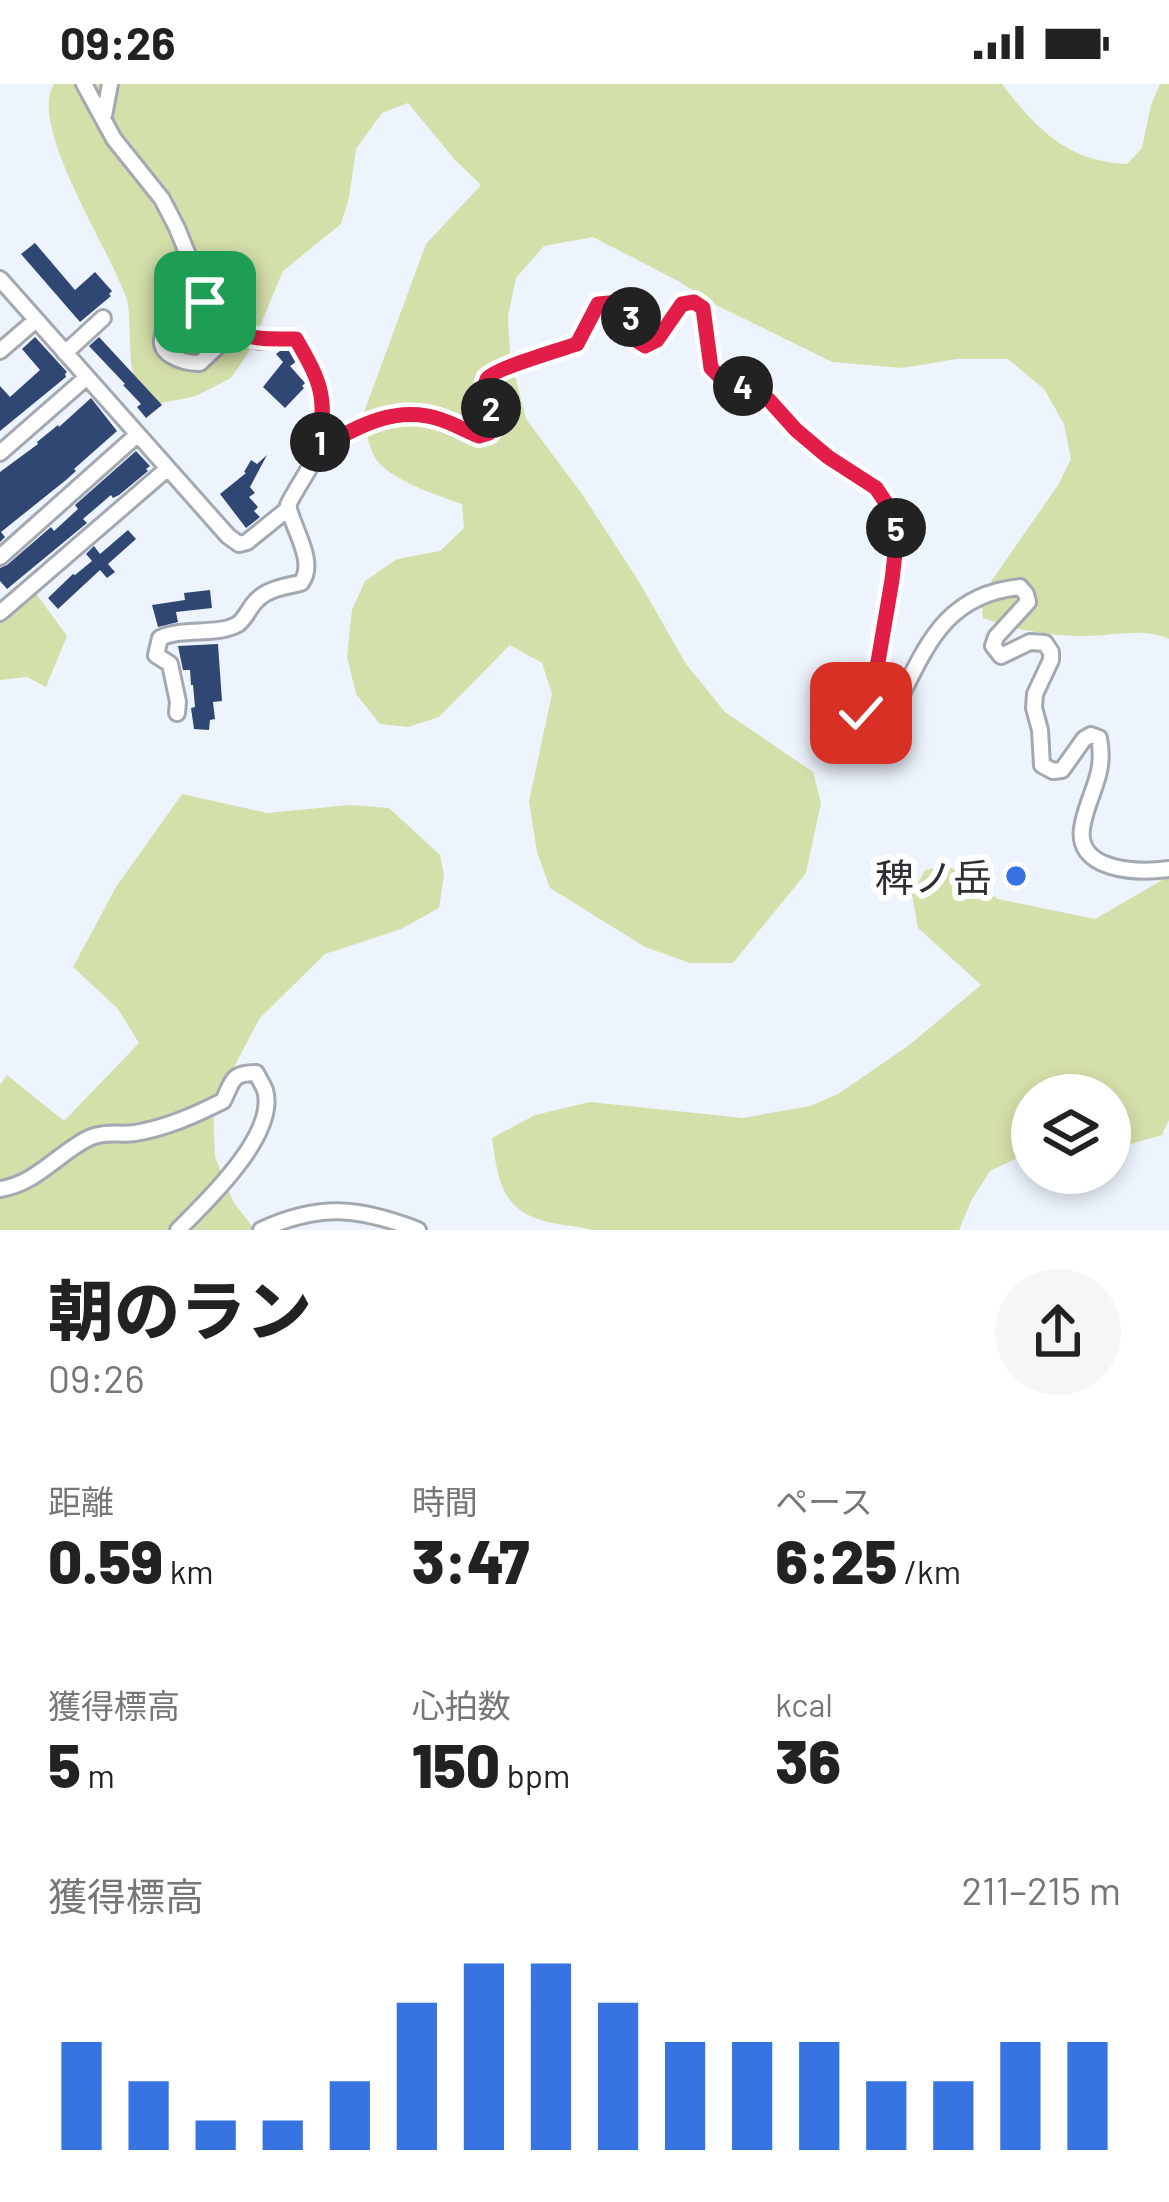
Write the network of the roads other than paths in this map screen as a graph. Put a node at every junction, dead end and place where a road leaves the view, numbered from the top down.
1 (84, 84) edge
2 (110, 84) edge
3 (104, 116) junction
4 (0, 279) edge
5 (198, 292) junction
6 (103, 318) dead end
7 (36, 320) junction
8 (242, 334) junction
9 (0, 352) edge
10 (65, 353) junction
11 (87, 377) junction
12 (137, 435) junction
13 (320, 448) junction
14 (0, 452) edge
15 (166, 469) junction
16 (289, 508) junction
17 (0, 557) edge
18 (1, 610) edge
19 (177, 713) dead end
20 (1169, 869) edge
21 (0, 1190) edge
22 (178, 1230) edge
23 (261, 1230) edge
24 (418, 1230) edge

1 - 3 street
2 - 3 street
3 - 5 street
4 - 7 street
5 - 8 street
5 - 8 street
6 - 10 street
7 - 9 street
7 - 10 street
8 - 13 street
10 - 11 street
11 - 12 street
11 - 14 street
12 - 15 street
12 - 17 street
13 - 16 street
13 - 20 street
15 - 16 street
15 - 18 street
16 - 19 street
21 - 22 street
23 - 24 street

